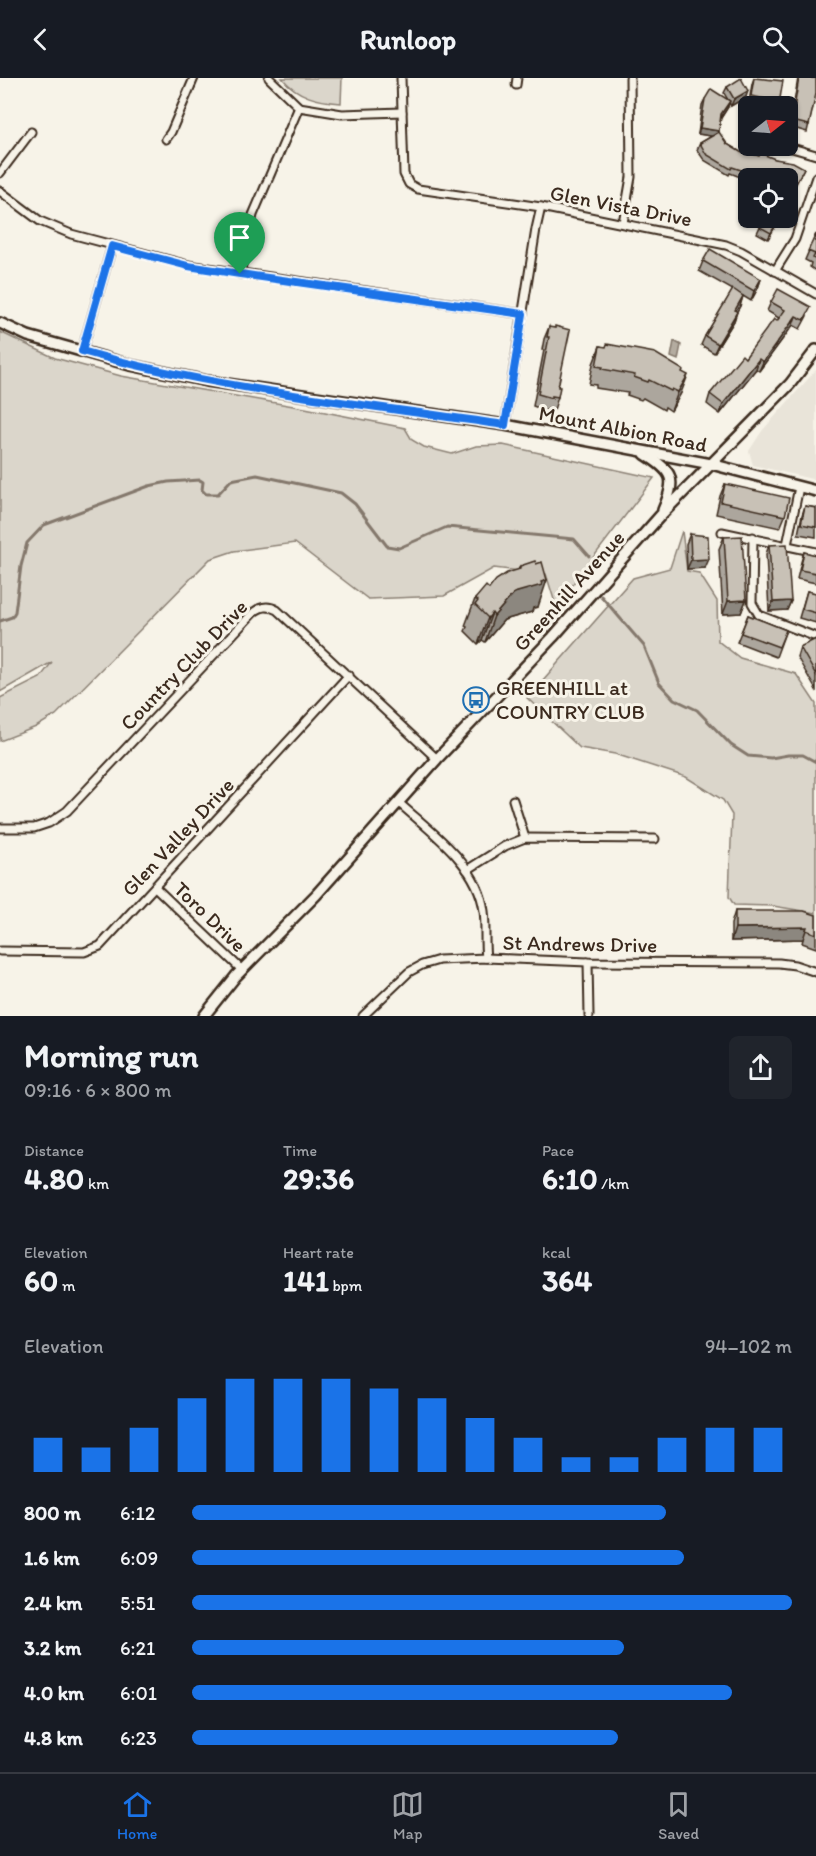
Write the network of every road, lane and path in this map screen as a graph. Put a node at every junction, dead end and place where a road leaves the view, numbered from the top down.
1 (194, 78) edge
2 (269, 78) edge
3 (401, 78) edge
4 (630, 78) edge
5 (299, 106) junction
6 (402, 112) junction
7 (31, 132) dead end
8 (166, 139) dead end
9 (798, 150) edge
10 (816, 155) edge
11 (0, 173) edge
12 (816, 177) edge
13 (0, 191) edge
14 (541, 207) junction
15 (623, 223) junction
16 (112, 246) junction
17 (775, 271) junction
18 (240, 274) junction
19 (816, 294) edge
20 (523, 314) junction
21 (0, 323) edge
22 (816, 350) edge
23 (82, 351) junction
24 (505, 425) junction
25 (640, 452) junction
26 (711, 464) junction
27 (799, 487) junction
28 (816, 491) edge
29 (660, 516) junction
30 (722, 532) dead end
31 (753, 537) junction
32 (787, 545) junction
33 (816, 552) edge
34 (816, 637) edge
35 (349, 675) junction
36 (437, 759) junction
37 (513, 800) dead end
38 (398, 802) junction
39 (0, 828) edge
40 (525, 838) junction
41 (655, 838) dead end
42 (467, 870) junction
43 (155, 887) junction
44 (0, 951) edge
45 (486, 958) junction
46 (588, 962) junction
47 (242, 970) junction
48 (816, 972) edge
49 (204, 1016) edge
50 (363, 1016) edge
51 (589, 1016) edge

1 - 8 street
2 - 5 street
3 - 6 street
4 - 15 street
5 - 6 street
5 - 18 street
6 - 14 street, Glen Vista Drive
7 - 11 street
9 - 10 street
12 - 17 street
13 - 16 street
14 - 15 street, Glen Vista Drive
14 - 20 street
15 - 17 street, Glen Vista Drive
16 - 18 street
16 - 23 street
17 - 19 street, Glen Vista Drive
18 - 20 street
20 - 24 street
21 - 23 street, Mount Albion Road
22 - 26 street, Greenhill Avenue
23 - 24 street, Mount Albion Road
24 - 25 street, Mount Albion Road
25 - 26 street, Mount Albion Road
25 - 29 street
26 - 27 street, Mount Albion Road
26 - 29 street, Greenhill Avenue
27 - 28 street, Mount Albion Road
27 - 32 street
29 - 36 street, Greenhill Avenue
30 - 31 street
31 - 32 street
31 - 34 street
32 - 33 street
35 - 36 street, Country Club Drive
35 - 39 street, Country Club Drive
35 - 43 street, Glen Valley Drive
36 - 38 street, Greenhill Avenue
37 - 40 street
38 - 42 street
38 - 47 street, Greenhill Avenue
40 - 41 street
40 - 42 street
42 - 45 street
43 - 44 street, Glen Valley Drive
43 - 47 street, Toro Drive
45 - 46 street, St Andrews Drive
45 - 50 street, St Andrews Drive
46 - 48 street, St Andrews Drive
46 - 51 street
47 - 49 street, Greenhill Avenue

